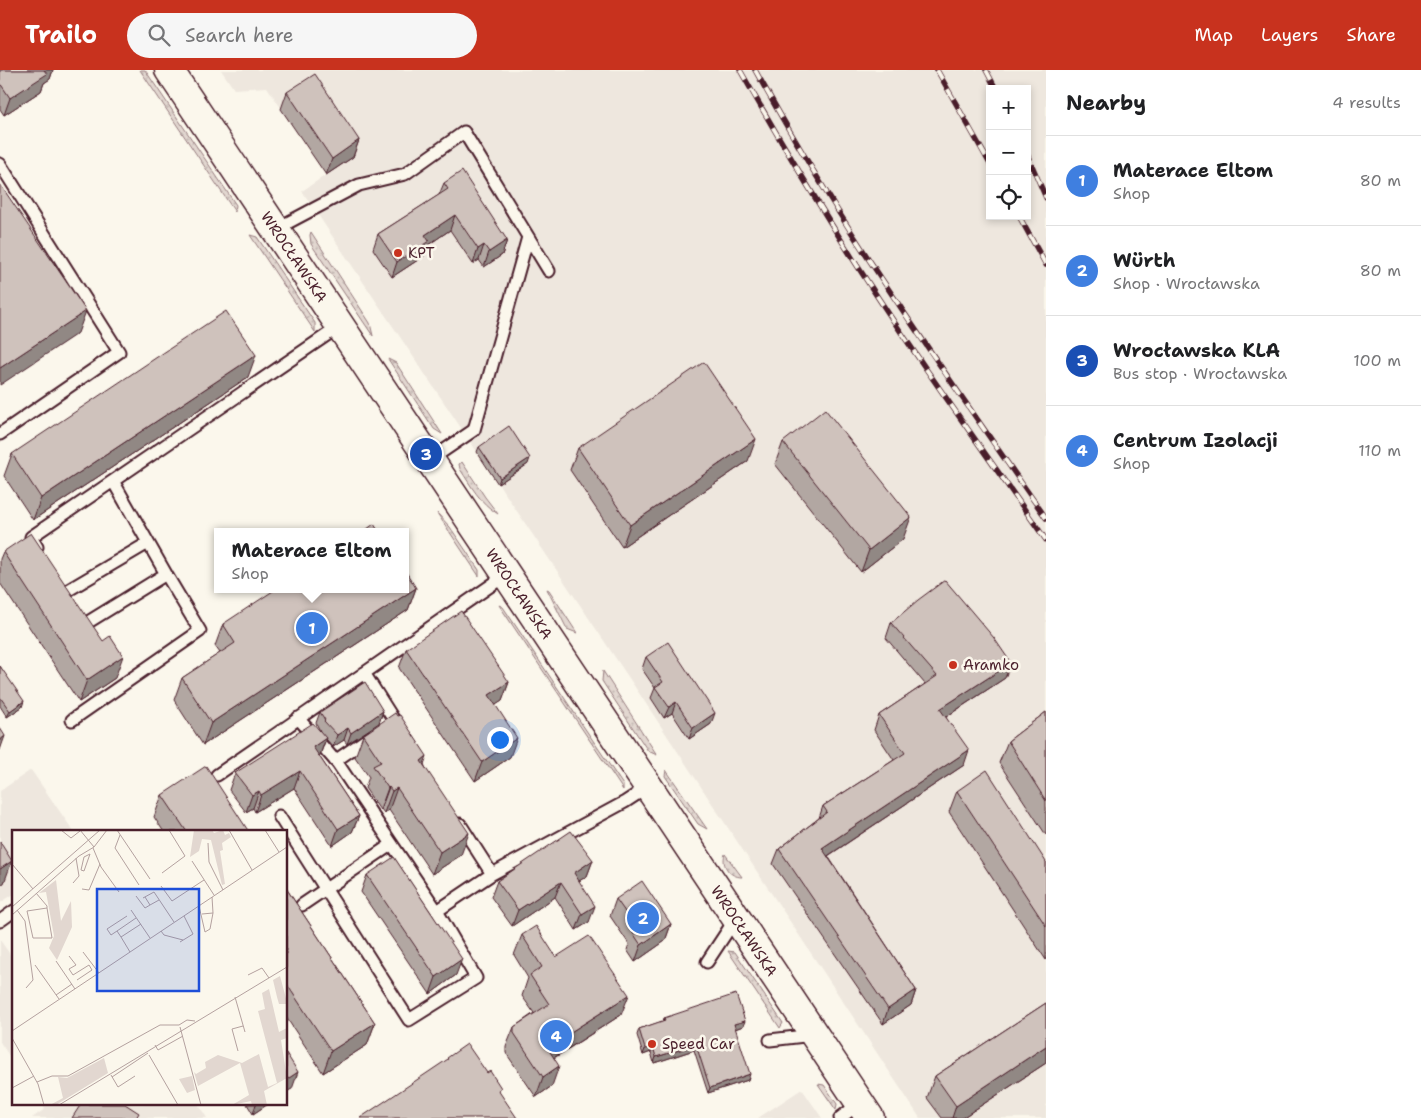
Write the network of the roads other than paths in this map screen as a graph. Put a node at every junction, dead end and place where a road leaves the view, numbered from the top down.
1 (176, 72) edge
2 (0, 164) edge
3 (276, 229) junction
4 (528, 237) junction
5 (549, 270) dead end
6 (340, 326) junction
7 (0, 434) edge
8 (430, 460) junction
9 (113, 481) junction
10 (148, 543) junction
11 (41, 553) edge
12 (166, 574) junction
13 (506, 574) junction
14 (65, 592) edge
15 (84, 624) edge
16 (364, 673) junction
17 (298, 718) junction
18 (72, 720) dead end
19 (387, 726) junction
20 (405, 737) edge
21 (336, 761) junction
22 (217, 775) dead end
23 (648, 787) junction
24 (279, 816) dead end
25 (456, 818) edge
26 (288, 830) edge
27 (288, 830) edge
28 (392, 844) junction
29 (492, 874) junction
30 (325, 889) junction
31 (302, 905) dead end
32 (436, 911) junction
33 (12, 912) edge
34 (736, 918) junction
35 (0, 921) edge
36 (707, 962) dead end
37 (814, 1035) junction
38 (770, 1040) dead end
39 (856, 1113) edge

1 - 3 street, WROCŁAWSKA
2 - 7 lane
3 - 4 lane
3 - 6 street, WROCŁAWSKA
4 - 5 lane
4 - 8 lane
6 - 8 street, WROCŁAWSKA
6 - 9 lane
8 - 13 street, WROCŁAWSKA
9 - 10 lane
9 - 11 lane
10 - 12 lane
10 - 14 lane
12 - 15 lane
12 - 18 lane
13 - 16 lane
13 - 23 street, WROCŁAWSKA
16 - 17 lane
16 - 19 lane
17 - 21 lane
17 - 22 lane
19 - 20 lane
19 - 21 lane
21 - 28 lane
23 - 29 lane
23 - 34 street, WROCŁAWSKA
24 - 27 lane
25 - 29 lane
26 - 30 lane
28 - 30 lane
28 - 32 lane
29 - 32 lane
30 - 31 lane
30 - 32 lane
33 - 35 lane
34 - 36 lane
34 - 37 street, WROCŁAWSKA
37 - 38 lane
37 - 39 street, WROCŁAWSKA

